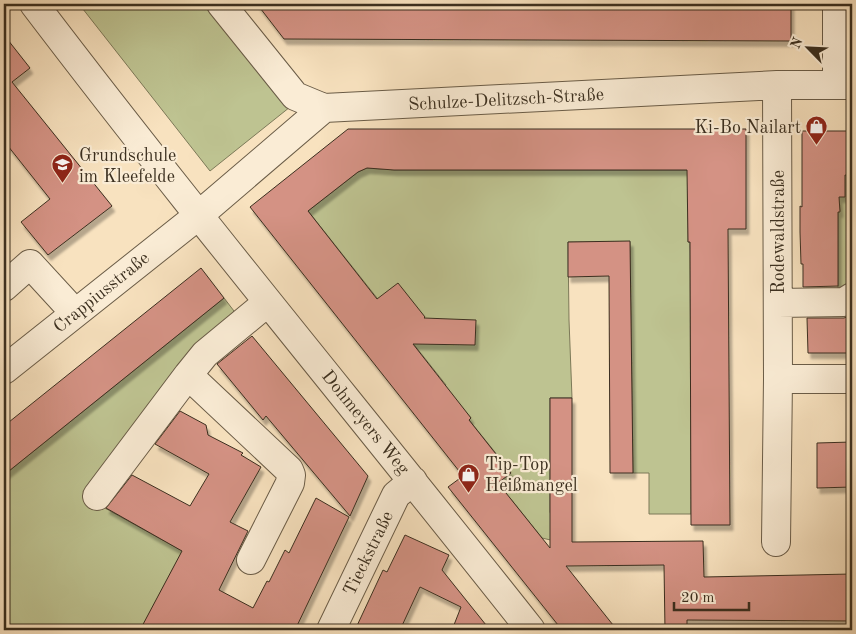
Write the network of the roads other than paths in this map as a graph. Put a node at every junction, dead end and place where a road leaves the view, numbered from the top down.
1 (34, 4) edge
2 (221, 4) edge
3 (837, 4) edge
4 (777, 85) junction
5 (844, 85) edge
6 (324, 108) junction
7 (199, 215) junction
8 (4, 287) edge
9 (852, 297) edge
10 (268, 302) junction
11 (778, 303) junction
12 (75, 313) junction
13 (4, 370) edge
14 (188, 375) junction
15 (778, 379) junction
16 (852, 379) edge
17 (413, 481) junction
18 (98, 496) dead end
19 (776, 542) dead end
20 (251, 560) dead end
21 (331, 630) edge
22 (531, 630) edge

1 - 7 street, Dohmeyers Weg
2 - 6 street
3 - 5 street
4 - 5 street, Schulze-Delitzsch-Straße
4 - 6 street, Schulze-Delitzsch-Straße
4 - 11 street, Rodewaldstraße
6 - 7 street
7 - 10 street, Dohmeyers Weg
7 - 12 street, Crappiusstraße
8 - 12 street
9 - 11 street
10 - 14 street
10 - 17 street, Dohmeyers Weg
11 - 15 street, Rodewaldstraße
12 - 13 street, Crappiusstraße
14 - 18 street
14 - 20 street
15 - 16 street
15 - 19 street, Rodewaldstraße
17 - 21 street, Tieckstraße
17 - 22 street, Dohmeyers Weg

